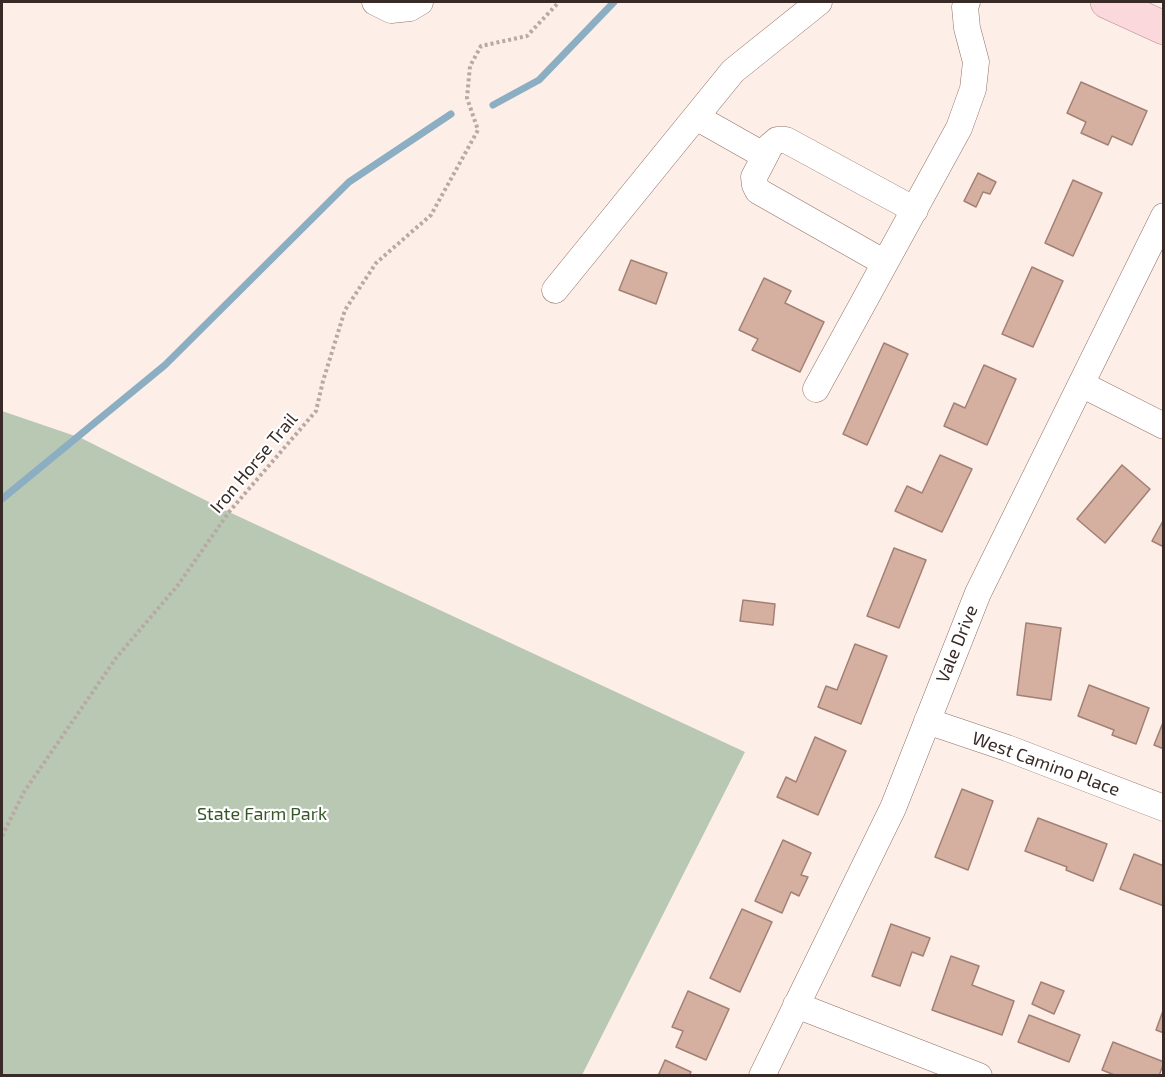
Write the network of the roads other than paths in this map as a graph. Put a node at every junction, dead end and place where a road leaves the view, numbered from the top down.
1 (375, 2) edge
2 (420, 2) edge
3 (819, 2) edge
4 (967, 2) edge
5 (1107, 2) edge
6 (1164, 28) edge
7 (696, 117) junction
8 (765, 156) junction
9 (915, 210) junction
10 (1164, 216) edge
11 (885, 262) junction
12 (555, 290) dead end
13 (1081, 384) junction
14 (816, 389) dead end
15 (1164, 426) edge
16 (927, 721) junction
17 (1164, 808) edge
18 (796, 1005) junction
19 (762, 1076) edge
20 (978, 1076) edge

1 - 2 street
3 - 7 street
4 - 9 street
5 - 6 main road
7 - 8 street
7 - 12 street
8 - 9 street
8 - 11 street
9 - 11 street
10 - 13 street, Vale Drive
11 - 14 street
13 - 15 street
13 - 16 street, Vale Drive
16 - 17 street, West Camino Place
16 - 18 street, Vale Drive
18 - 19 street, Vale Drive
18 - 20 street

